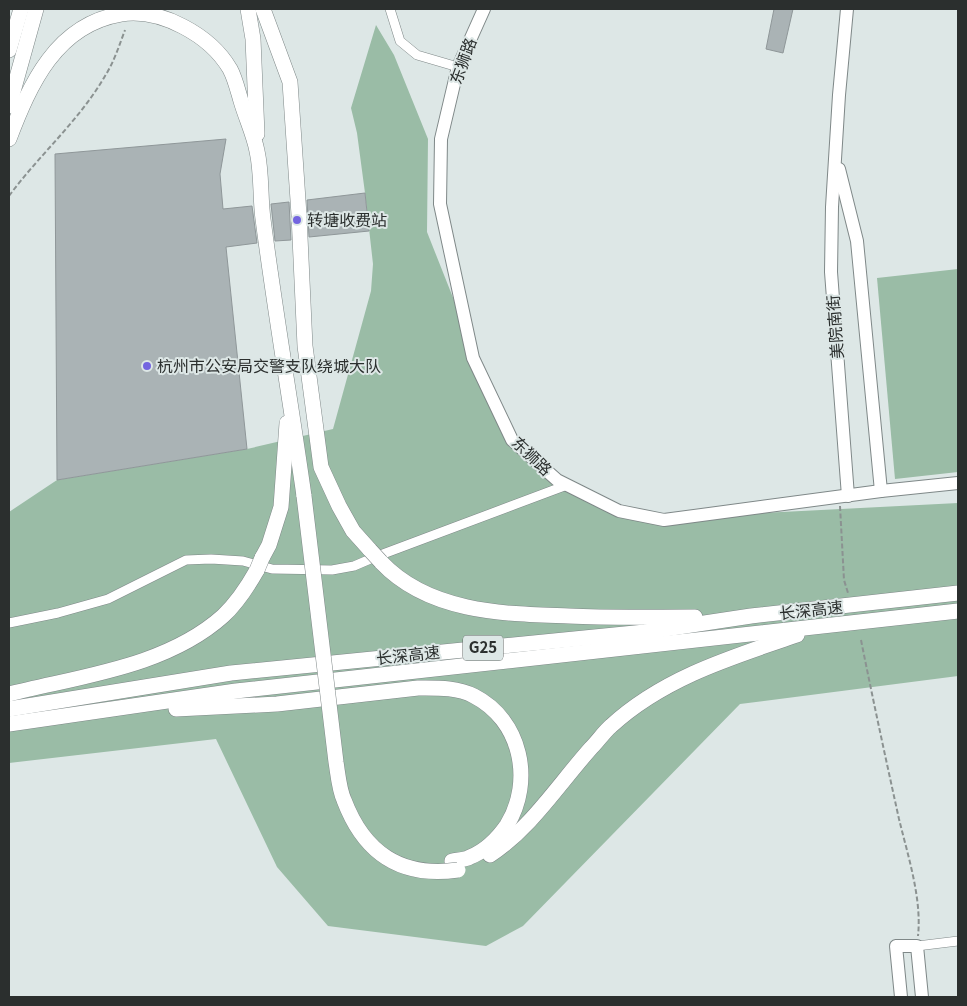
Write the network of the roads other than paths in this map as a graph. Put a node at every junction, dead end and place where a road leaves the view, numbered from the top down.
1 (21, 9) edge
2 (36, 9) edge
3 (248, 9) edge
4 (390, 9) edge
5 (484, 9) edge
6 (847, 9) edge
7 (264, 12) edge
8 (9, 50) edge
9 (458, 67) junction
10 (9, 106) edge
11 (9, 139) edge
12 (257, 152) junction
13 (836, 158) junction
14 (305, 346) junction
15 (288, 384) junction
16 (958, 483) edge
17 (567, 485) junction
18 (881, 491) junction
19 (309, 495) junction
20 (844, 497) junction
21 (958, 593) edge
22 (958, 611) edge
23 (751, 616) junction
24 (9, 623) edge
25 (827, 625) junction
26 (9, 694) edge
27 (94, 713) junction
28 (9, 719) edge
29 (455, 866) junction
30 (958, 940) edge
31 (917, 946) junction
32 (901, 997) edge
33 (922, 997) edge

1 - 8 highway
2 - 10 highway
3 - 12 highway
4 - 9 street
5 - 9 street, 东狮路
6 - 13 street, 美院南街
7 - 14 highway
9 - 17 street, 东狮路
11 - 12 highway
12 - 15 highway
13 - 18 street, 美院南街
13 - 20 street, 美院南街
14 - 19 highway
14 - 23 highway, bridge
15 - 19 highway
15 - 26 highway
16 - 18 street, 东狮路
17 - 20 street, 东狮路
17 - 24 street
18 - 20 street, 东狮路
19 - 29 highway, bridge
21 - 23 highway, 长深高速 / G25
22 - 25 highway, 长深高速 / G25
23 - 28 highway, 长深高速 / G25
25 - 27 highway, 长深高速 / G25
25 - 29 highway
27 - 28 highway, 长深高速 / G25
27 - 29 highway
30 - 31 street
31 - 32 street
31 - 33 street

